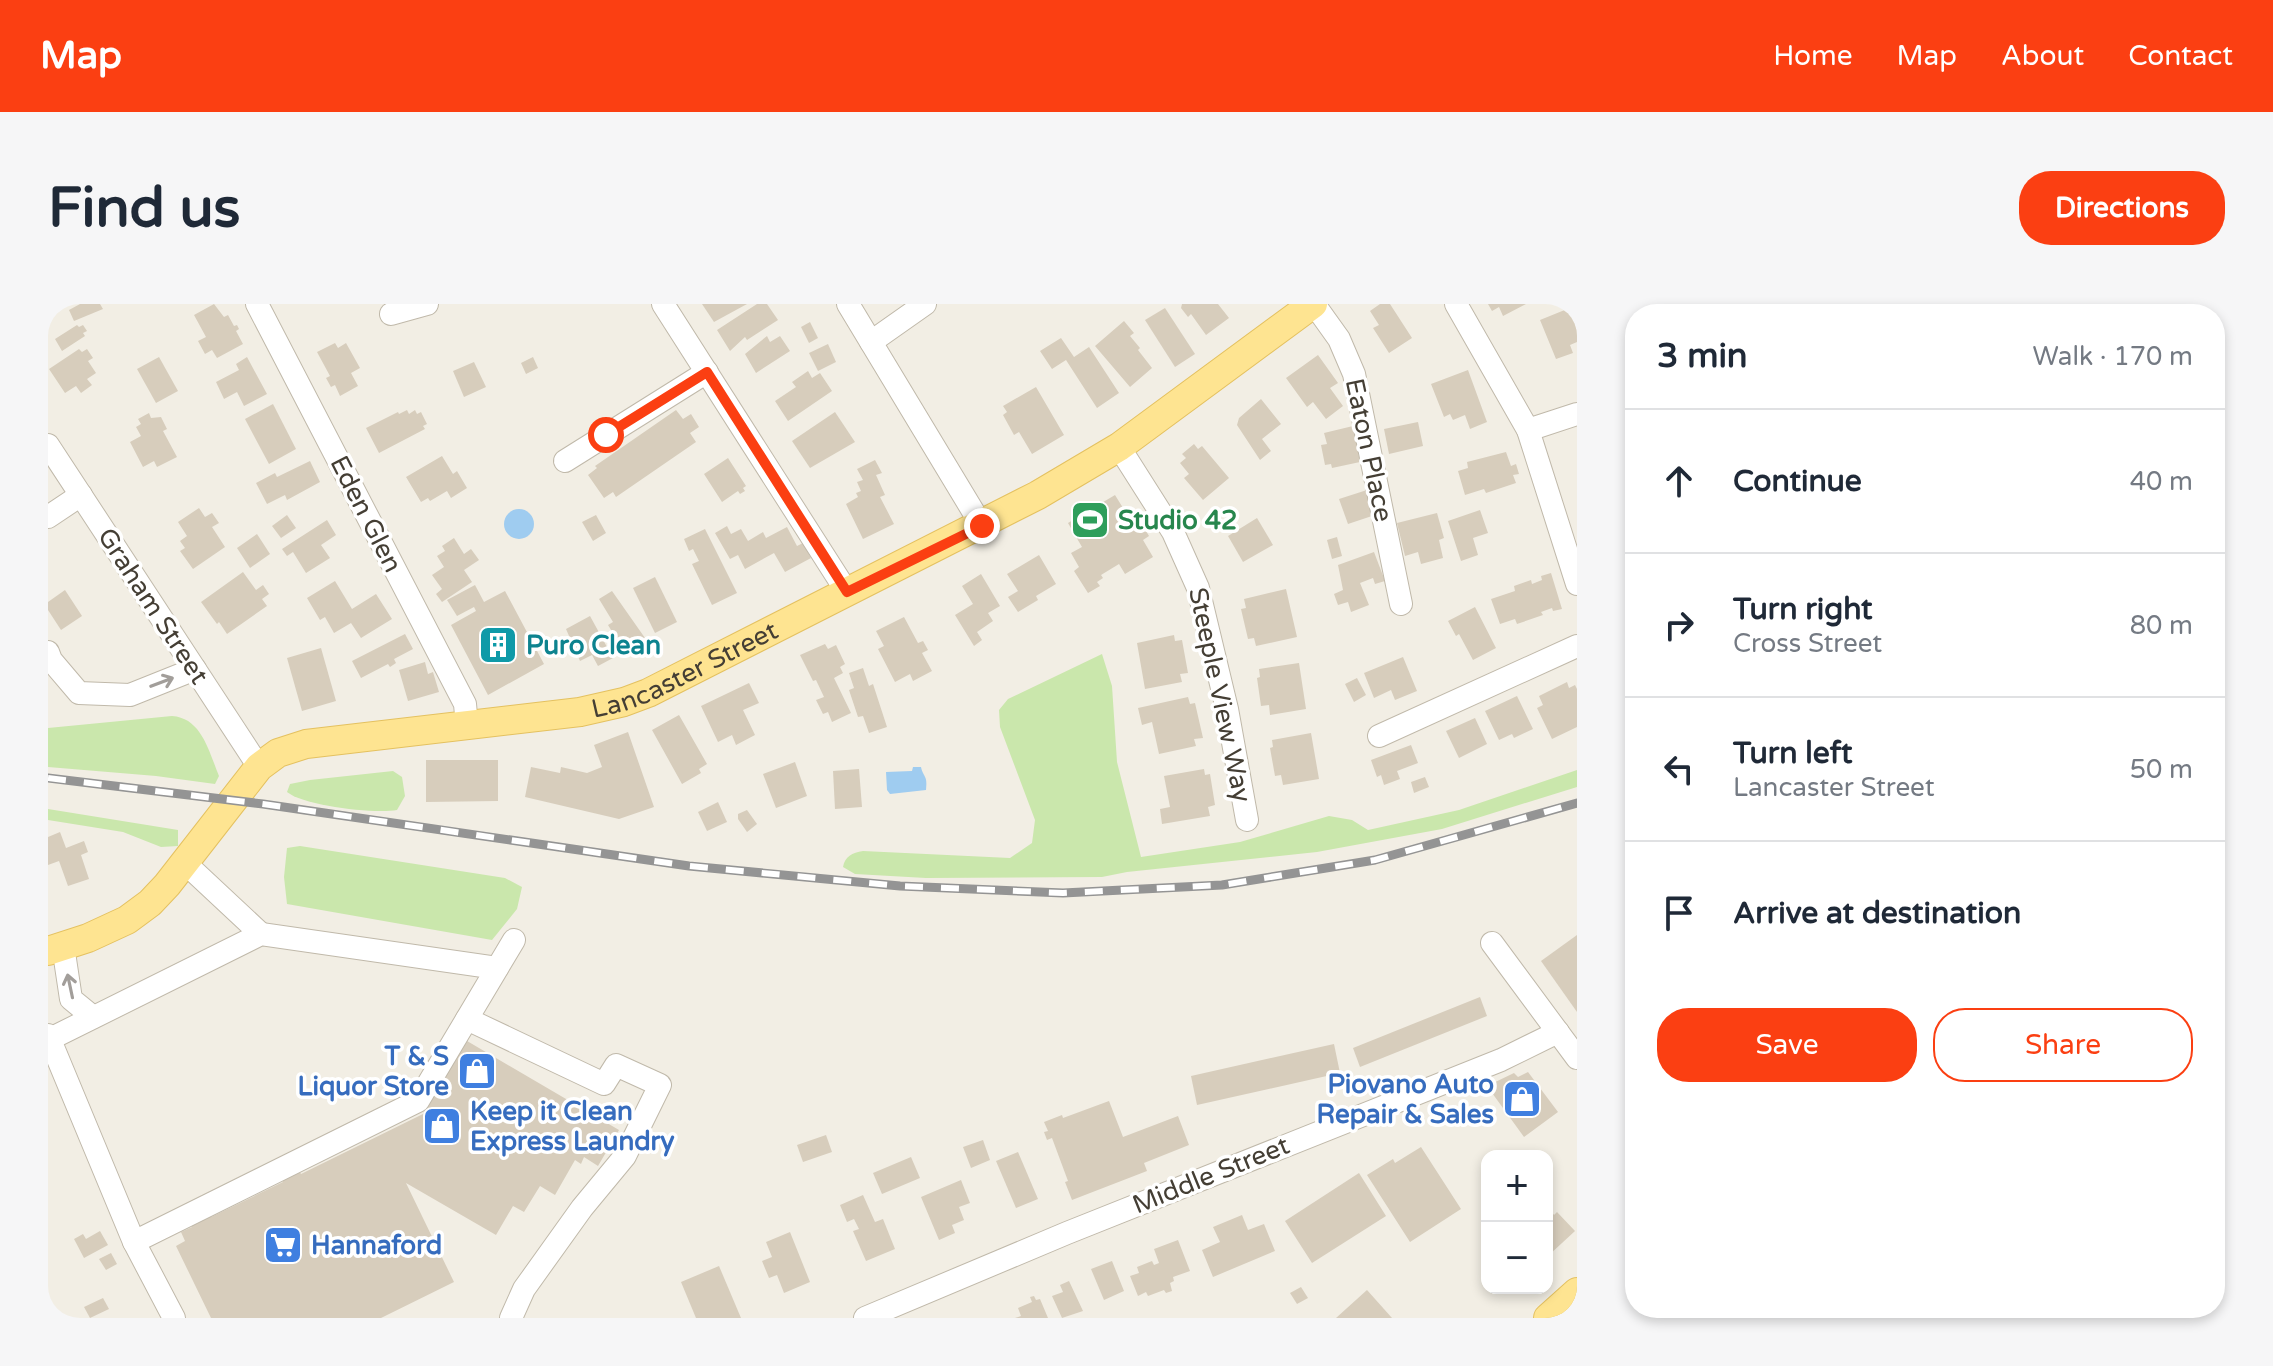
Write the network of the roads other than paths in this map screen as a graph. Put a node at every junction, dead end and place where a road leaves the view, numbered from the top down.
1 (257, 304) edge
2 (427, 304) edge
3 (663, 304) edge
4 (848, 304) edge
5 (925, 304) edge
6 (1314, 304) edge
7 (1456, 304) edge
8 (391, 314) dead end
9 (871, 342) junction
10 (707, 372) junction
11 (1577, 414) edge
12 (1528, 430) junction
13 (48, 445) edge
14 (1119, 447) junction
15 (565, 461) dead end
16 (81, 495) junction
17 (48, 517) edge
18 (982, 526) junction
19 (1577, 584) edge
20 (847, 592) junction
21 (1401, 604) dead end
22 (1577, 646) edge
23 (48, 652) edge
24 (195, 669) junction
25 (467, 726) junction
26 (1379, 736) dead end
27 (259, 767) junction
28 (1247, 820) dead end
29 (185, 863) junction
30 (261, 934) junction
31 (514, 940) dead end
32 (1492, 943) dead end
33 (56, 949) edge
34 (497, 968) junction
35 (93, 1017) junction
36 (467, 1019) junction
37 (1558, 1032) junction
38 (49, 1037) edge
39 (1577, 1058) edge
40 (134, 1242) junction
41 (1577, 1292) edge
42 (174, 1318) edge
43 (511, 1318) edge
44 (865, 1318) edge
45 (1548, 1318) edge

1 - 25 street, Eden Glen
2 - 8 street
3 - 10 street
4 - 9 street
5 - 9 street
6 - 14 main road, Lancaster Street
6 - 21 street, Eaton Place
7 - 12 street
9 - 18 street
10 - 15 street
10 - 20 street
11 - 12 street
12 - 19 street
13 - 16 street, Graham Street
14 - 18 main road, Lancaster Street
14 - 28 street, Steeple View Way
16 - 17 street
16 - 24 street, Graham Street
18 - 20 main road, Lancaster Street
20 - 25 main road, Lancaster Street
22 - 26 street
23 -> 24 street
24 - 27 street, Graham Street
25 - 27 main road, Lancaster Street
27 - 29 main road, Lancaster Street
29 - 30 street
29 - 33 main road, Lancaster Street
30 - 34 street
30 - 35 street
31 - 34 street
32 - 37 street
35 -> 33 street
34 - 36 street
35 - 38 street
36 - 40 street
36 - 43 street
37 - 39 street
37 - 44 street, Middle Street
38 - 40 street
40 - 42 street
41 - 45 main road

